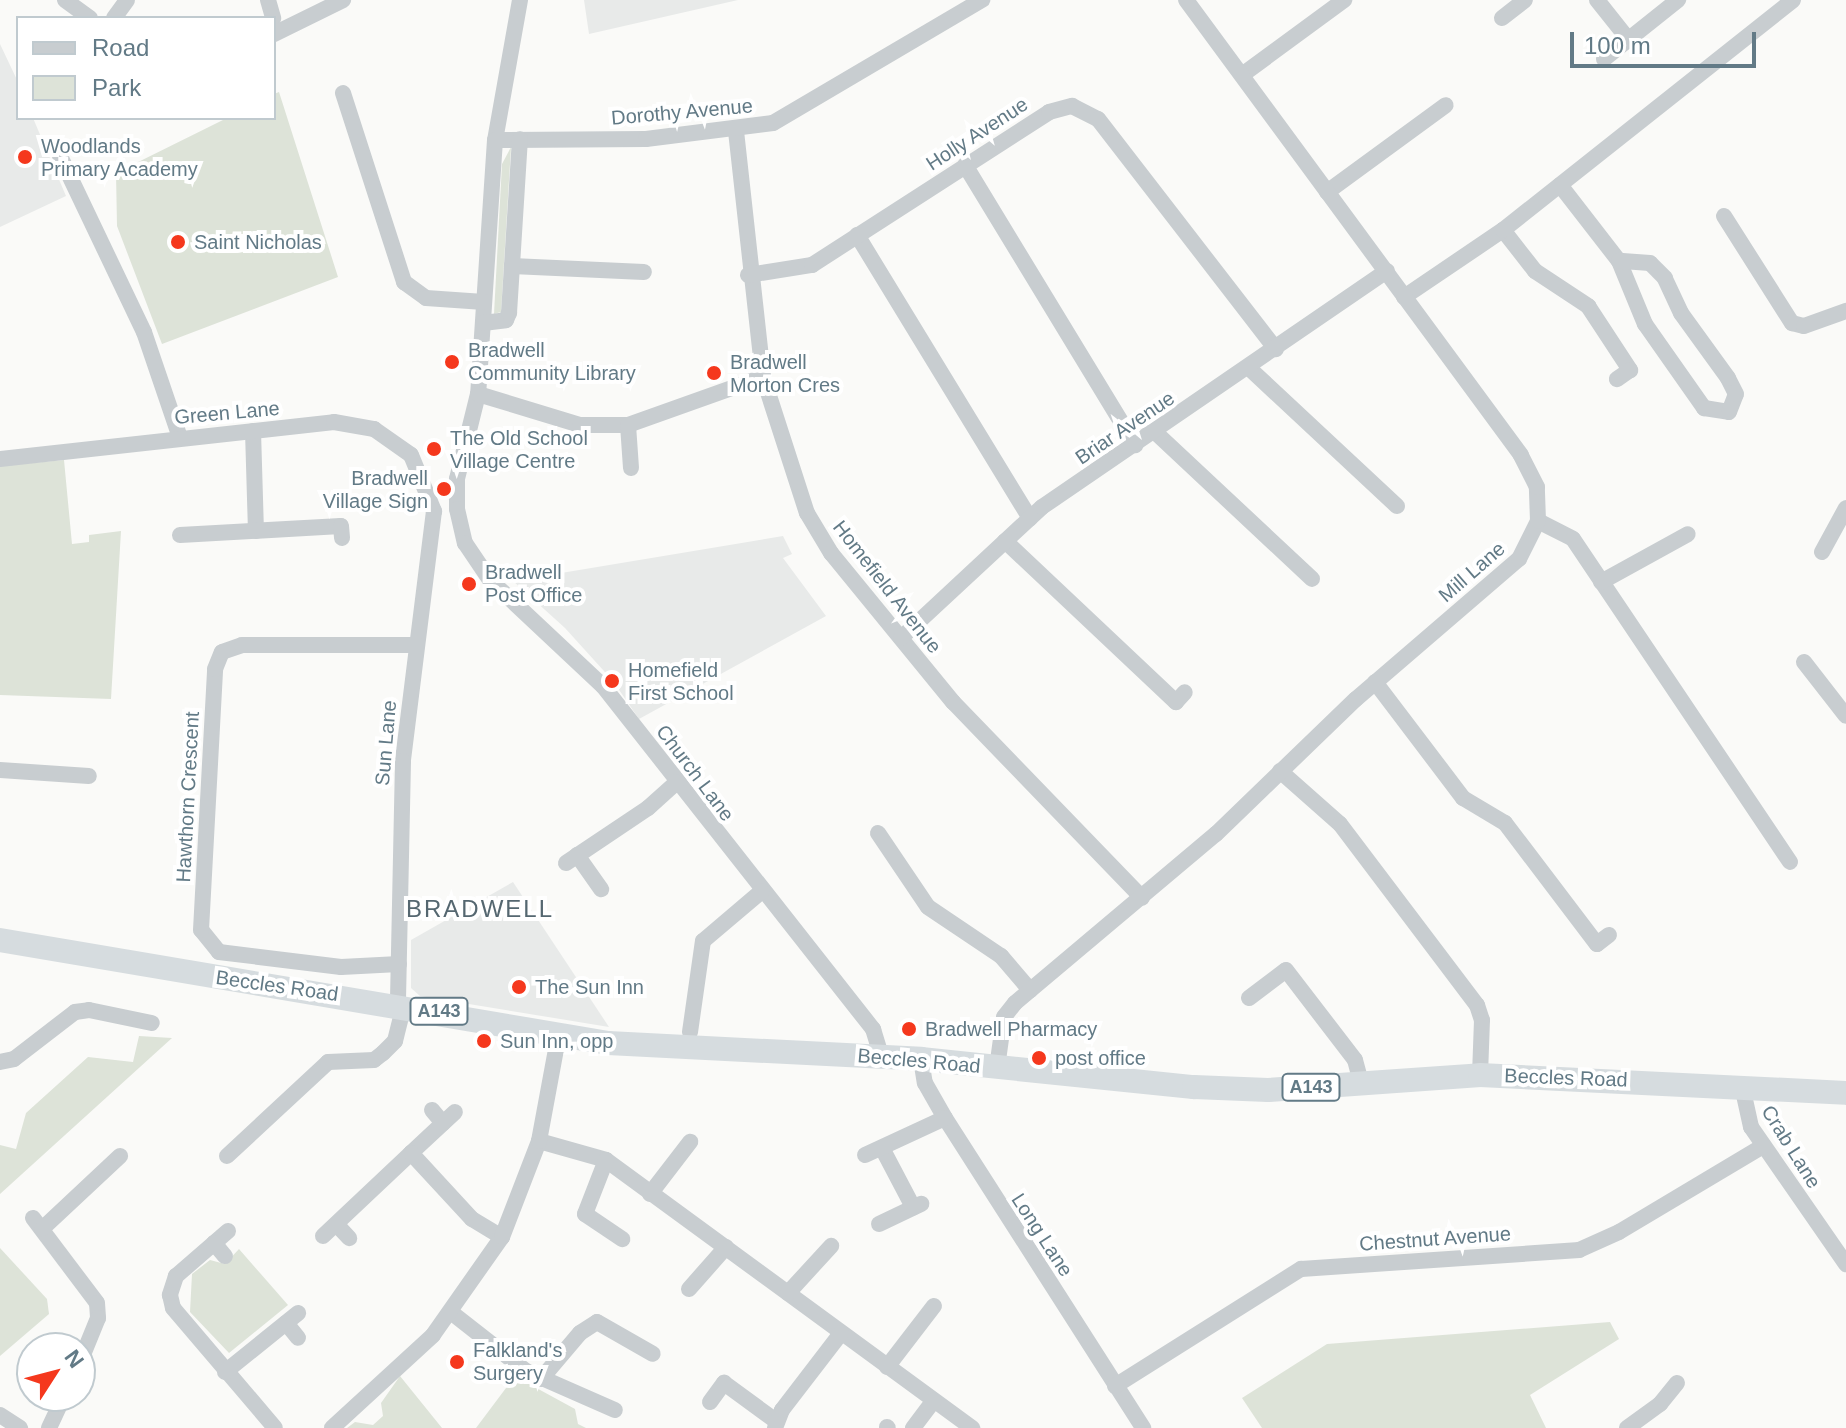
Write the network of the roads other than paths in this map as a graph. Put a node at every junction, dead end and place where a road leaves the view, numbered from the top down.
1 (65, 0) edge
2 (343, 0) edge
3 (520, 0) edge
4 (982, 0) edge
5 (1186, 0) edge
6 (1344, 0) edge
7 (1525, 0) edge
8 (1597, 0) edge
9 (1678, 0) edge
10 (1793, 0) edge
11 (1773, 7) edge
12 (87, 16) edge
13 (1504, 17) dead end
14 (276, 26) edge
15 (1628, 39) junction
16 (1604, 59) dead end
17 (1242, 75) junction
18 (343, 93) dead end
19 (1446, 104) dead end
20 (736, 131) junction
21 (520, 139) junction
22 (495, 140) junction
23 (60, 156) dead end
24 (965, 165) junction
25 (1560, 185) junction
26 (1327, 192) junction
27 (1724, 216) dead end
28 (1503, 230) junction
29 (857, 235) junction
30 (1619, 261) junction
31 (512, 266) junction
32 (1387, 271) junction
33 (644, 272) dead end
34 (748, 275) junction
35 (1404, 297) junction
36 (484, 302) junction
37 (1846, 311) edge
38 (483, 323) junction
39 (1276, 349) junction
40 (1250, 369) junction
41 (763, 377) junction
42 (1617, 379) dead end
43 (478, 394) junction
44 (628, 425) junction
45 (253, 431) junction
46 (1155, 432) junction
47 (180, 438) junction
48 (1135, 445) junction
49 (0, 459) edge
50 (631, 468) dead end
51 (428, 489) joint
52 (1397, 506) dead end
53 (1846, 508) edge
54 (1030, 518) junction
55 (1538, 521) junction
56 (341, 526) dead end
57 (431, 528) junction
58 (460, 529) junction
59 (256, 531) junction
60 (180, 534) dead end
61 (1689, 534) dead end
62 (1005, 541) junction
63 (1822, 552) dead end
64 (1312, 579) dead end
65 (1601, 582) junction
66 (901, 638) junction
67 (416, 645) junction
68 (1812, 666) dead end
69 (1375, 682) junction
70 (1176, 702) dead end
71 (1846, 716) edge
72 (0, 770) edge
73 (1280, 771) junction
74 (89, 776) dead end
75 (676, 783) junction
76 (878, 833) dead end
77 (1790, 862) dead end
78 (601, 889) dead end
79 (762, 891) junction
80 (1142, 898) junction
81 (0, 940) edge
82 (1598, 944) dead end
83 (399, 964) junction
84 (1030, 990) junction
85 (1249, 998) dead end
86 (401, 1004) junction
87 (152, 1023) dead end
88 (690, 1032) dead end
89 (559, 1033) junction
90 (881, 1056) junction
91 (921, 1059) junction
92 (0, 1062) edge
93 (997, 1068) junction
94 (1480, 1075) junction
95 (1361, 1083) junction
96 (1742, 1086) junction
97 (1846, 1093) edge
98 (443, 1115) dead end
99 (945, 1118) junction
100 (539, 1141) junction
101 (690, 1142) dead end
102 (1763, 1146) junction
103 (882, 1148) junction
104 (411, 1153) junction
105 (865, 1155) dead end
106 (227, 1156) dead end
107 (606, 1160) junction
108 (116, 1166) dead end
109 (650, 1194) junction
110 (879, 1224) dead end
111 (337, 1225) junction
112 (228, 1231) dead end
113 (323, 1236) dead end
114 (502, 1237) junction
115 (349, 1238) dead end
116 (622, 1239) dead end
117 (831, 1246) dead end
118 (726, 1247) junction
119 (1846, 1264) edge
120 (689, 1289) dead end
121 (788, 1293) junction
122 (452, 1313) junction
123 (932, 1317) dead end
124 (92, 1332) edge
125 (841, 1333) junction
126 (298, 1338) dead end
127 (653, 1354) dead end
128 (887, 1367) junction
129 (225, 1372) junction
130 (541, 1379) junction
131 (1677, 1383) dead end
132 (1115, 1386) junction
133 (933, 1401) junction
134 (710, 1402) dead end
135 (615, 1410) dead end
136 (0, 1415) edge
137 (776, 1425) edge
138 (20, 1428) edge
139 (275, 1428) edge
140 (332, 1428) edge
141 (913, 1428) edge
142 (972, 1428) edge
143 (1143, 1428) edge
144 (1627, 1428) edge

1 - 12 street
2 - 14 street
3 - 22 street
4 - 20 street, Dorothy Avenue
5 - 17 street
6 - 17 street
7 - 13 street
8 - 15 street
9 - 15 street
10 - 11 street
11 - 25 street
15 - 16 street
17 - 26 street
18 - 36 street
19 - 26 street
20 - 21 street, Dorothy Avenue
20 - 34 street, Homefield Avenue
21 - 22 street, Dorothy Avenue
21 - 31 street
22 - 36 street
23 - 47 street
24 - 29 street, Holly Avenue
24 - 39 street, Holly Avenue
24 - 48 street
25 - 28 street
25 - 30 street
26 - 32 street
27 - 37 street
28 - 35 street
28 - 42 street
29 - 34 street, Holly Avenue
29 - 54 street
30 - 30 street
31 - 33 street
31 - 38 street
32 - 35 street
32 - 39 street, Briar Avenue
34 - 41 street, Homefield Avenue
35 - 55 street
36 - 38 street
38 - 43 street
39 - 40 street, Briar Avenue
40 - 46 street, Briar Avenue
40 - 52 street
41 - 44 street
41 - 66 street, Homefield Avenue
43 - 44 street
43 - 58 street
44 - 50 street
45 - 47 street, Green Lane
45 - 51 street, Green Lane
45 - 59 street
46 - 48 street, Briar Avenue
46 - 64 street
47 - 49 street, Green Lane
48 - 54 street, Briar Avenue
51 - 57 street, Sun Lane
53 - 63 street
54 - 62 street, Briar Avenue
55 - 65 street
55 - 69 street, Mill Lane
56 - 59 street
57 - 58 street
57 - 67 street, Sun Lane
58 - 75 street, Church Lane
59 - 60 street
61 - 65 street
62 - 66 street, Briar Avenue
62 - 70 street
65 - 77 street
66 - 80 street, Homefield Avenue
67 - 83 street, Sun Lane
67 - 83 street, Hawthorn Crescent
68 - 71 street
69 - 73 street, Mill Lane
69 - 82 street
72 - 74 street
73 - 80 street, Mill Lane
73 - 94 street
75 - 78 street
75 - 79 street, Church Lane
76 - 84 street
79 - 88 street
79 - 90 street, Church Lane
80 - 84 street, Mill Lane
81 - 86 highway, Beccles Road / A143
83 - 86 street, Sun Lane
84 - 93 street, Mill Lane
85 - 95 street
86 - 89 highway, Beccles Road / A143
86 - 106 street, Sun Lane
87 - 92 street
89 - 90 highway, Beccles Road / A143
89 - 100 street
90 - 91 highway, Beccles Road / A143
91 - 93 highway, Beccles Road / A143
91 - 99 street, Long Lane
93 - 95 highway, Beccles Road / A143
94 - 95 highway, Beccles Road / A143
94 - 96 highway, Beccles Road / A143
96 - 97 highway, Beccles Road / A143
96 - 102 street, Crab Lane
98 - 104 street
99 - 103 street
99 - 132 street, Long Lane
100 - 107 street
100 - 114 street
101 - 109 street
102 - 119 street, Crab Lane
102 - 132 street, Chestnut Avenue
103 - 105 street
103 - 110 street
104 - 111 street
104 - 114 street
107 - 109 street
107 - 116 street
108 - 124 street
109 - 118 street
111 - 113 street
111 - 115 street
112 - 129 street
114 - 122 street
117 - 121 street
118 - 120 street
118 - 121 street
121 - 125 street
122 - 130 street
122 - 140 street
123 - 128 street
125 - 128 street
125 - 137 street
126 - 129 street
127 - 130 street
128 - 133 street
129 - 139 street
130 - 135 street
131 - 144 street
132 - 143 street, Long Lane
133 - 141 street
133 - 142 street
134 - 137 street
136 - 138 street

